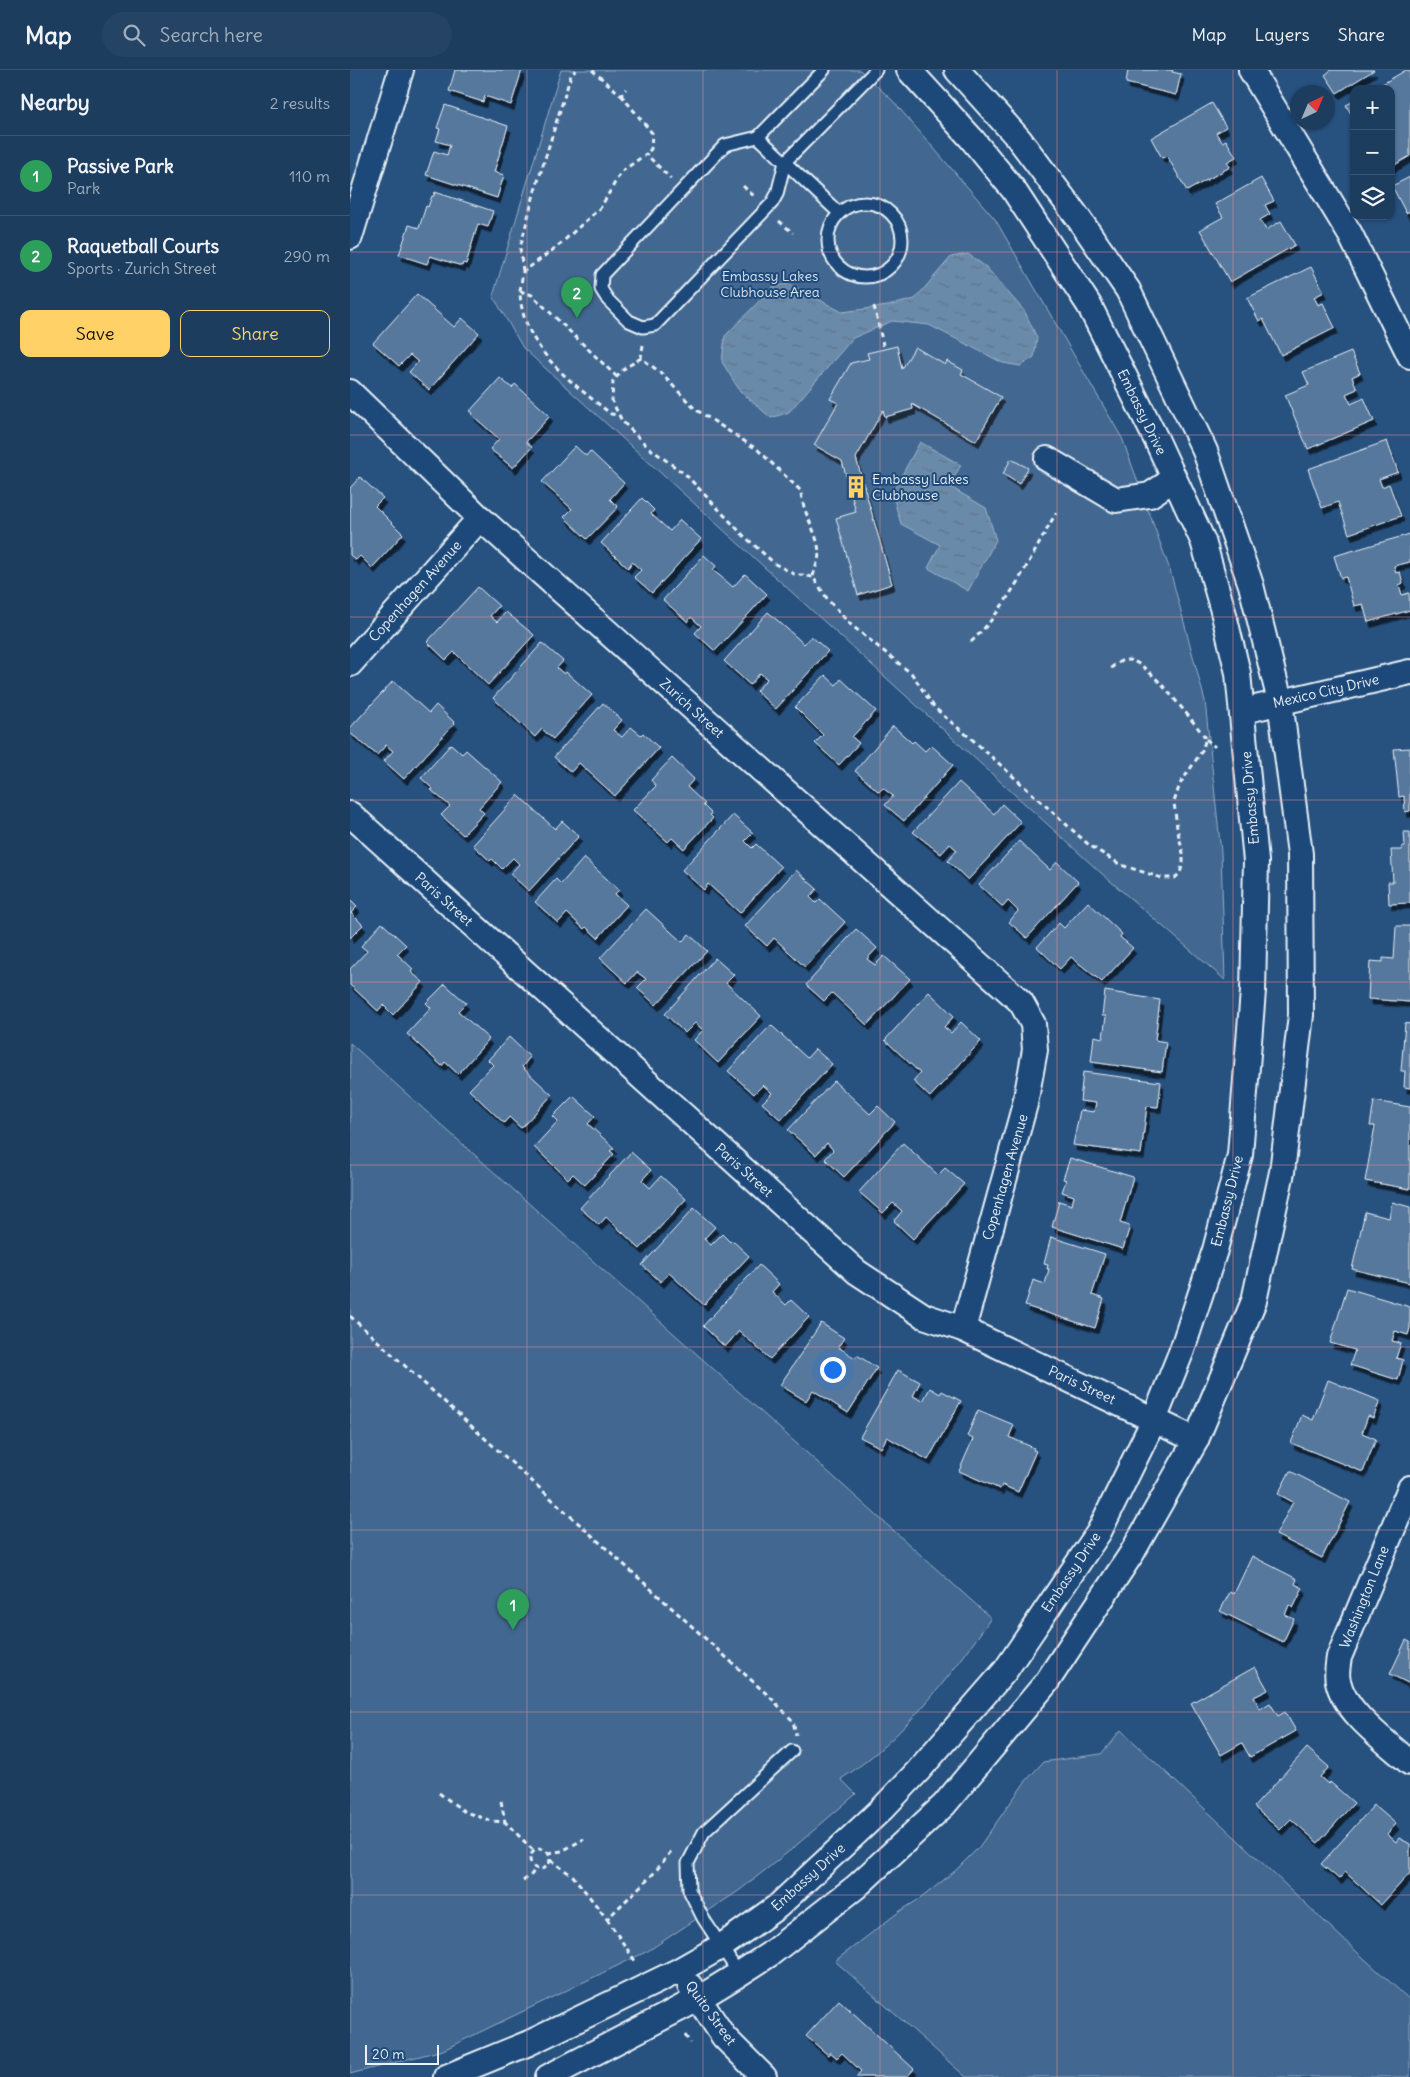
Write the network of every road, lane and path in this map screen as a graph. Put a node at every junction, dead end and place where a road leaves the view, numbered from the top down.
1 (401, 70) edge
2 (576, 70) edge
3 (592, 70) edge
4 (824, 70) edge
5 (876, 70) edge
6 (910, 70) edge
7 (957, 70) edge
8 (1251, 70) edge
9 (626, 89) dead end
10 (620, 95) junction
11 (758, 137) junction
12 (646, 154) junction
13 (785, 162) junction
14 (682, 190) junction
15 (839, 213) junction
16 (350, 236) edge
17 (523, 272) junction
18 (520, 291) junction
19 (874, 306) dead end
20 (646, 327) junction
21 (884, 349) dead end
22 (1410, 356) edge
23 (641, 358) junction
24 (617, 377) junction
25 (350, 392) edge
26 (619, 415) junction
27 (1047, 459) dead end
28 (1174, 479) junction
29 (1056, 513) dead end
30 (480, 518) junction
31 (813, 577) junction
32 (971, 642) dead end
33 (350, 664) edge
34 (1111, 668) dead end
35 (1410, 672) edge
36 (1280, 701) junction
37 (1243, 711) junction
38 (1206, 738) junction
39 (1215, 747) dead end
40 (350, 814) edge
41 (1033, 1024) joint
42 (350, 1316) edge
43 (963, 1329) junction
44 (1154, 1420) junction
45 (1196, 1440) junction
46 (1410, 1488) edge
47 (792, 1751) joint
48 (1410, 1763) edge
49 (439, 1793) dead end
50 (501, 1801) dead end
51 (505, 1822) junction
52 (704, 1832) junction
53 (584, 1839) dead end
54 (533, 1850) junction
55 (548, 1853) junction
56 (550, 1860) junction
57 (534, 1868) junction
58 (523, 1881) dead end
59 (607, 1919) junction
60 (722, 1946) junction
61 (635, 1961) dead end
62 (680, 1970) junction
63 (740, 1974) junction
64 (698, 1999) junction
65 (684, 2035) dead end
66 (690, 2043) dead end
67 (446, 2077) edge
68 (548, 2077) edge
69 (764, 2077) edge

1 - 16 street
2 - 17 path
3 - 10 path
4 - 11 lane
5 - 13 lane
6 - 28 street, Embassy Drive
7 - 36 street
8 - 22 street
9 - 10 path
10 - 12 path
11 - 13 lane
11 - 14 lane
12 - 14 path
12 - 17 path
13 - 15 lane
13 - 20 lane
14 - 20 lane
15 - 15 lane
17 - 18 path
18 - 24 path
18 - 26 path
19 - 21 path
20 - 23 path
23 - 24 path
23 - 31 path
24 - 26 path
25 - 30 street, Zurich Street
26 - 31 path
27 - 28 street
28 - 37 street, Embassy Drive
29 - 32 path
30 - 33 street, Copenhagen Avenue
30 - 41 street, Zurich Street
31 - 38 path
34 - 38 path
35 - 36 street, Mexico City Drive
36 - 37 street, Mexico City Drive
36 - 45 street
37 - 44 street, Embassy Drive
38 - 39 path
40 - 43 street, Paris Street
41 - 43 street, Copenhagen Avenue
42 - 47 path
43 - 44 street, Paris Street
44 - 45 street, Paris Street
44 - 60 street, Embassy Drive
45 - 63 street
46 - 48 street, Washington Lane
47 - 52 lane
49 - 51 path
50 - 51 path
51 - 54 path
52 - 59 path
52 - 60 lane
53 - 55 path
54 - 55 path
54 - 57 path
55 - 56 path
56 - 57 path
56 - 59 path
57 - 58 path
59 - 61 path
60 - 62 street, Embassy Drive
60 - 63 lane
62 - 64 street, Quito Street
62 - 67 street, Embassy Drive
63 - 64 street
64 - 68 street
64 - 69 street, Quito Street
65 - 66 path

